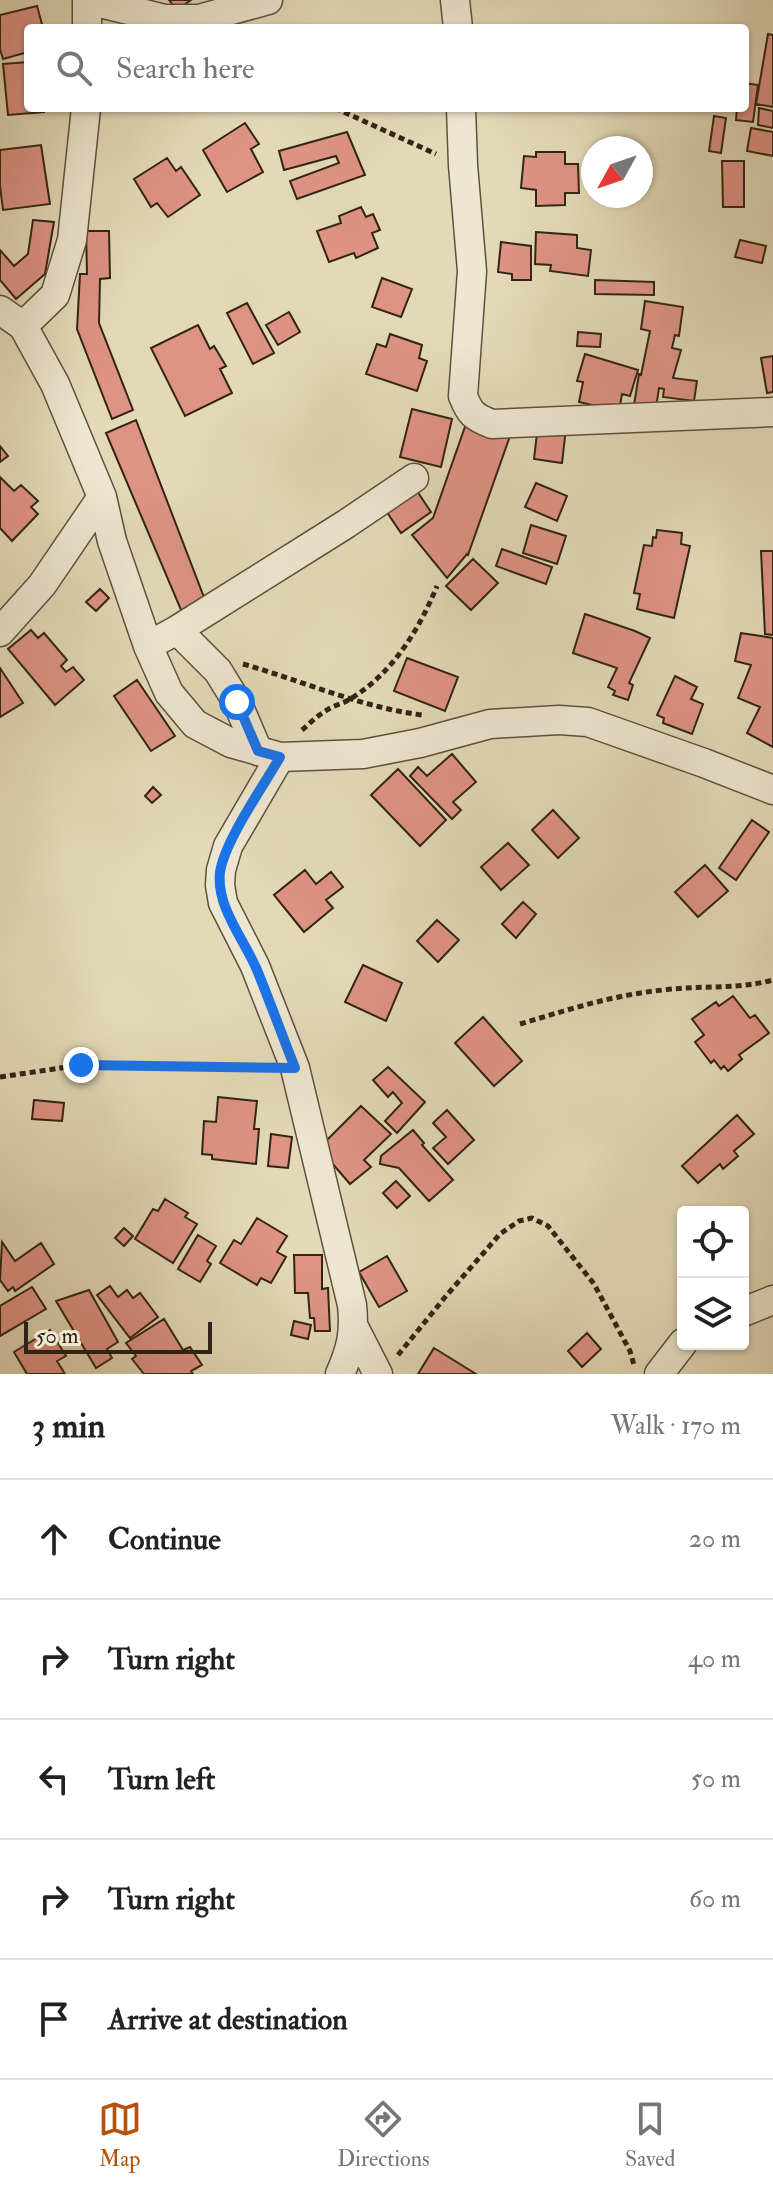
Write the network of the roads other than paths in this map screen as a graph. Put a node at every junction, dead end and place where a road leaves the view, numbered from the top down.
1 (87, 0) edge
2 (268, 0) edge
3 (455, 0) edge
4 (87, 24) edge
5 (458, 24) edge
6 (86, 112) edge
7 (461, 112) edge
8 (12, 318) edge
9 (773, 412) edge
10 (414, 478) dead end
11 (102, 497) junction
12 (177, 630) junction
13 (0, 632) edge
14 (148, 646) junction
15 (269, 754) junction
16 (773, 790) edge
17 (773, 1300) edge
18 (749, 1310) edge
19 (355, 1329) junction
20 (678, 1350) edge
21 (385, 1368) edge
22 (340, 1374) edge
23 (659, 1374) edge

1 - 2 street
1 - 4 street
3 - 5 street
6 - 8 street
7 - 9 street
8 - 11 street
10 - 12 street
11 - 13 street
11 - 14 street
12 - 14 street
12 - 15 street
14 - 15 street
15 - 16 street
15 - 19 street
17 - 18 street
19 - 21 street
19 - 22 street
20 - 23 street

